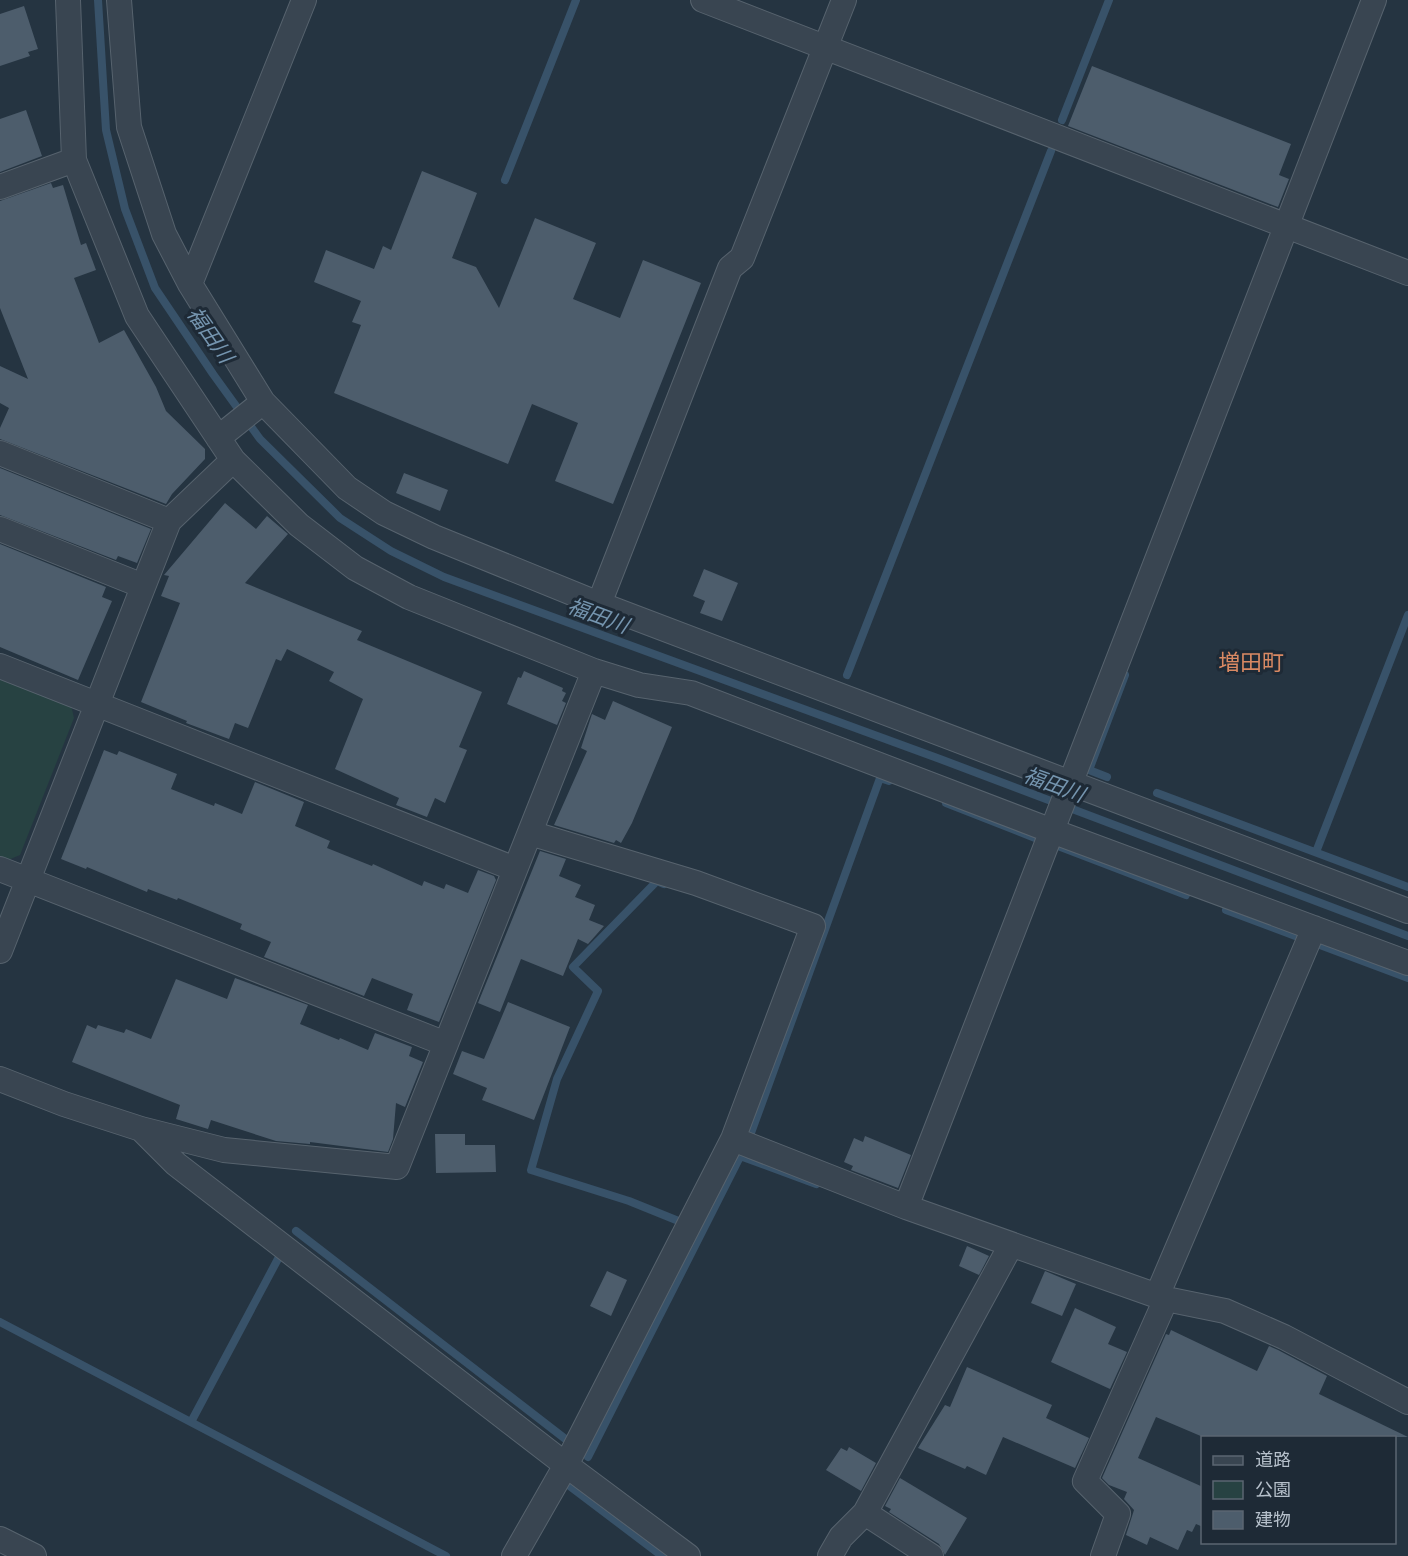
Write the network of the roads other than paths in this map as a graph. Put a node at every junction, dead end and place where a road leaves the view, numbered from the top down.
1 (68, 0) edge
2 (119, 0) edge
3 (304, 0) edge
4 (703, 0) edge
5 (844, 0) edge
6 (1374, 0) edge
7 (826, 48) junction
8 (74, 160) junction
9 (0, 187) edge
10 (1286, 226) junction
11 (1408, 273) edge
12 (190, 284) junction
13 (258, 406) junction
14 (222, 434) junction
15 (0, 453) edge
16 (233, 460) junction
17 (168, 521) junction
18 (0, 529) edge
19 (143, 586) junction
20 (599, 604) junction
21 (0, 666) edge
22 (594, 671) junction
23 (97, 704) junction
24 (1068, 789) junction
25 (1054, 826) junction
26 (530, 833) junction
27 (0, 869) edge
28 (515, 869) junction
29 (28, 880) junction
30 (1408, 911) edge
31 (1314, 928) junction
32 (0, 951) edge
33 (1408, 963) edge
34 (446, 1044) junction
35 (0, 1079) edge
36 (141, 1129) junction
37 (733, 1139) junction
38 (906, 1207) junction
39 (1011, 1245) junction
40 (1162, 1298) junction
41 (1408, 1401) edge
42 (566, 1465) junction
43 (865, 1513) junction
44 (0, 1539) edge
45 (34, 1556) edge
46 (514, 1556) edge
47 (688, 1556) edge
48 (830, 1556) edge
49 (931, 1556) edge
50 (1103, 1556) edge

1 - 8 street
2 - 12 street
3 - 12 street
4 - 7 street
5 - 7 street
6 - 10 street
7 - 10 street
7 - 20 street
8 - 9 street
8 - 14 street
10 - 11 street
10 - 24 street
12 - 13 street
13 - 14 street
13 - 20 street
14 - 16 street
15 - 17 street
16 - 17 street
16 - 22 street
17 - 19 street
18 - 19 street
19 - 23 street
20 - 24 street
21 - 23 street
22 - 25 street
22 - 26 street
23 - 28 street
23 - 29 street
24 - 25 street
24 - 30 street
25 - 31 street
25 - 38 street
26 - 28 street
26 - 37 street
27 - 29 street
28 - 34 street
29 - 32 street
29 - 34 street
31 - 33 street
31 - 40 street
34 - 36 street
35 - 36 street
36 - 42 street
37 - 38 street
37 - 42 street
38 - 39 street
39 - 40 street
39 - 43 street
40 - 41 street
40 - 50 street
42 - 46 street
42 - 47 street
43 - 48 street
43 - 49 street
44 - 45 street

